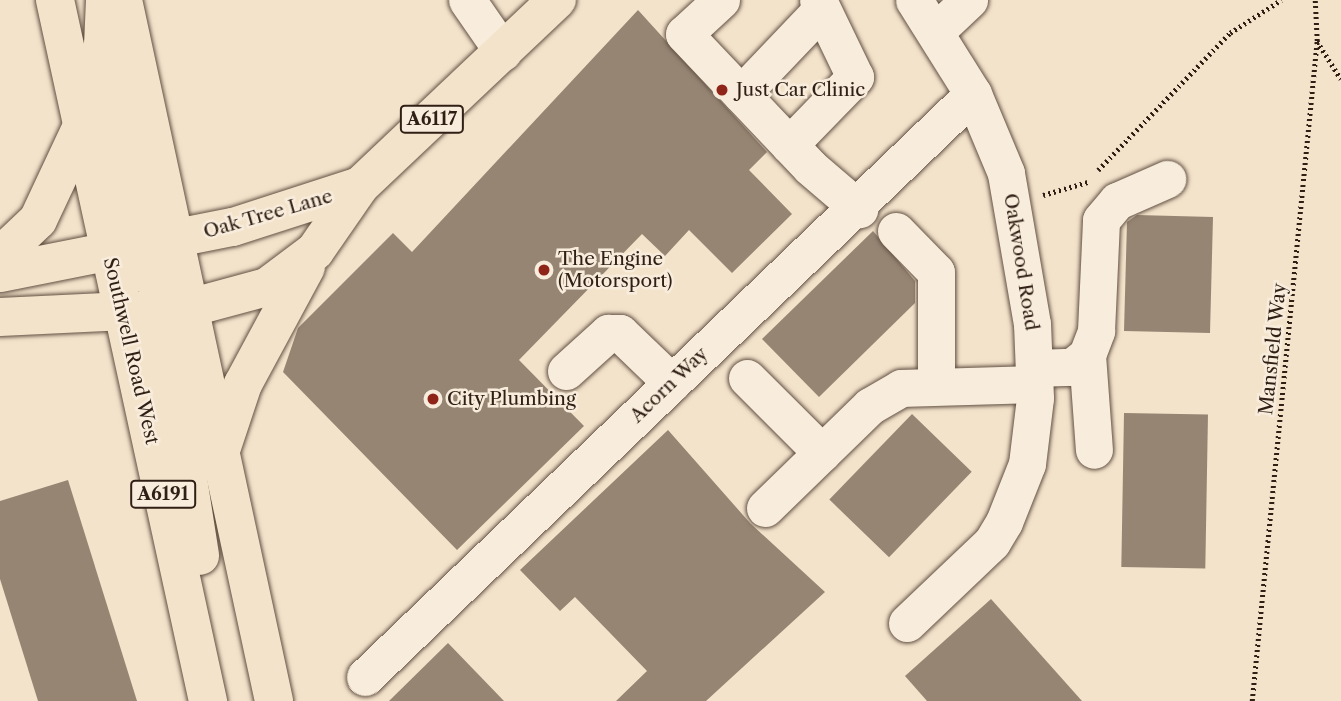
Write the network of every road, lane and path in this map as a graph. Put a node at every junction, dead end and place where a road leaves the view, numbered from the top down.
1 (55, 0) edge
2 (105, 0) edge
3 (123, 0) edge
4 (467, 0) edge
5 (557, 0) edge
6 (721, 0) edge
7 (914, 0) edge
8 (969, 0) edge
9 (1282, 0) edge
10 (1315, 0) edge
11 (820, 4) edge
12 (937, 30) junction
13 (1317, 41) junction
14 (503, 52) junction
15 (1341, 79) edge
16 (741, 94) junction
17 (973, 94) junction
18 (82, 126) junction
19 (789, 145) junction
20 (1167, 179) dead end
21 (360, 187) junction
22 (857, 208) junction
23 (1016, 210) junction
24 (896, 231) dead end
25 (143, 247) junction
26 (315, 251) junction
27 (0, 256) edge
28 (0, 273) edge
29 (156, 312) junction
30 (0, 317) edge
31 (1087, 355) junction
32 (566, 371) dead end
33 (1034, 376) junction
34 (747, 378) dead end
35 (936, 382) junction
36 (672, 383) junction
37 (1094, 450) dead end
38 (220, 452) junction
39 (822, 453) junction
40 (765, 508) dead end
41 (907, 623) dead end
42 (365, 677) dead end
43 (205, 687) edge
44 (274, 701) edge
45 (1252, 701) edge

1 - 18 main road, Southwell Road West / A6191
2 - 25 main road
3 - 25 main road, Southwell Road West / A6191
4 - 14 street
5 - 14 main road, Oak Tree Lane / A6117
6 - 16 street
7 - 12 street, Oakwood Road
8 - 12 street
9 - 23 path
10 - 13 path, Mansfield Way
11 - 16 street
11 - 19 street
12 - 17 street, Oakwood Road
13 - 15 path
13 - 45 path, Mansfield Way
14 - 21 main road, Oak Tree Lane / A6117
16 - 19 street
17 - 22 street, Acorn Way
17 - 23 street, Oakwood Road
18 - 25 main road, Southwell Road West / A6191
18 - 27 main road
19 - 22 street
20 - 31 street
21 - 25 main road, Oak Tree Lane / A6117
21 - 26 main road, Oak Tree Lane / A6117
22 - 36 street, Acorn Way
23 - 33 street, Oakwood Road
24 - 35 street
25 - 28 main road, A6117
25 - 29 main road, Southwell Road West / A6191
25 - 29 main road
26 - 29 main road, Oak Tree Lane / A6117
26 - 38 main road
29 - 30 main road, A6117
29 - 38 main road, Southwell Road West / A6191
29 - 43 main road, Southwell Road West / A6191
31 - 33 street
31 - 37 street
32 - 36 street
33 - 35 street
33 - 41 street, Oakwood Road
34 - 39 street
35 - 39 street
36 - 42 street, Acorn Way
38 - 44 main road, Southwell Road West / A6191
39 - 40 street

